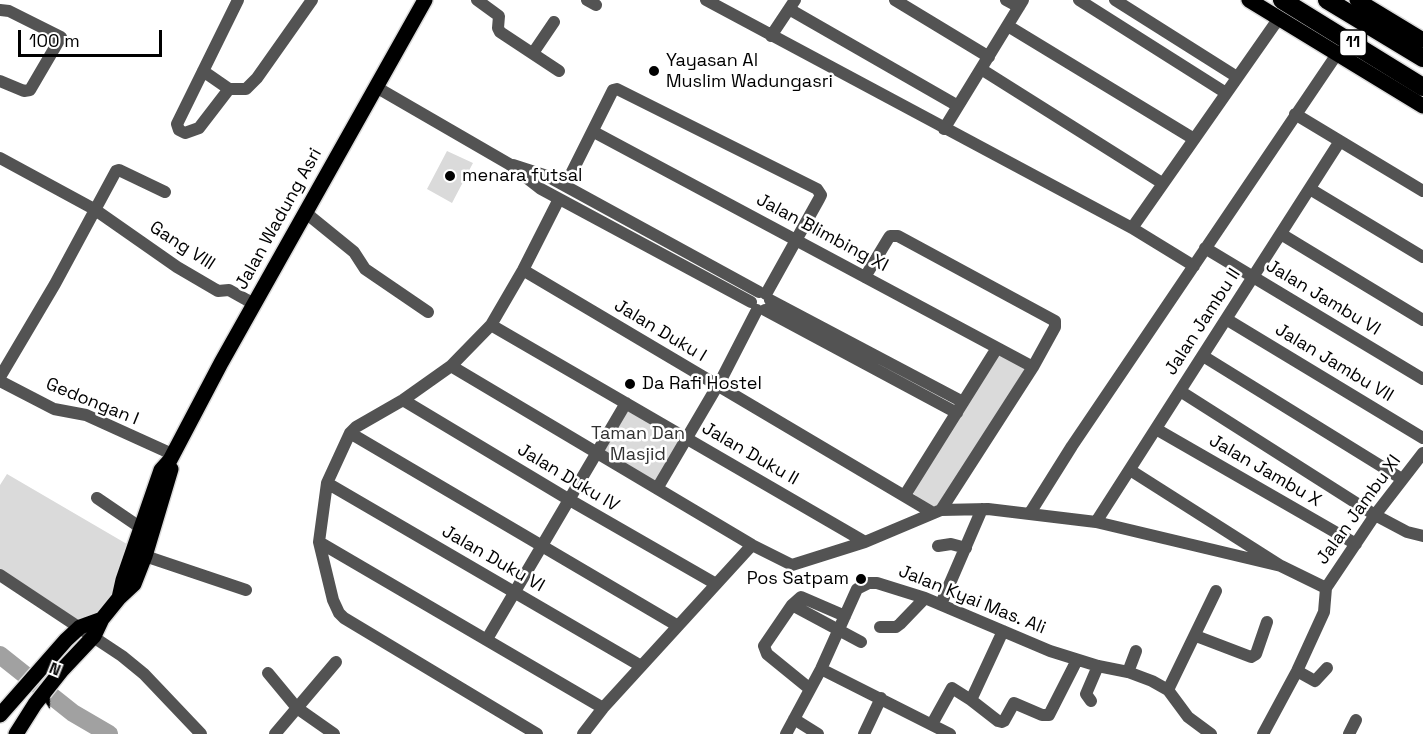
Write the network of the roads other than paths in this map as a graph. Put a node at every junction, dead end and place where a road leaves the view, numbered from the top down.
1 (238, 0) edge
2 (312, 0) edge
3 (425, 0) edge
4 (477, 0) edge
5 (706, 0) edge
6 (895, 0) edge
7 (1006, 0) edge
8 (1079, 0) edge
9 (1115, 0) edge
10 (1249, 0) edge
11 (1282, 0) edge
12 (1327, 0) edge
13 (1364, 2) edge
14 (1021, 4) edge
15 (727, 5) edge
16 (792, 5) edge
17 (7, 7) edge
18 (1279, 18) junction
19 (554, 22) dead end
20 (1008, 26) junction
21 (771, 36) junction
22 (1423, 40) edge
23 (533, 53) junction
24 (1337, 54) junction
25 (989, 57) junction
26 (1423, 58) edge
27 (981, 69) junction
28 (203, 71) junction
29 (560, 71) dead end
30 (1237, 77) junction
31 (0, 81) edge
32 (376, 87) junction
33 (1423, 87) edge
34 (229, 89) junction
35 (1226, 93) junction
36 (958, 106) junction
37 (1423, 106) edge
38 (1295, 114) junction
39 (944, 129) junction
40 (594, 132) junction
41 (1194, 139) junction
42 (1340, 141) junction
43 (0, 159) edge
44 (509, 164) junction
45 (1162, 183) junction
46 (565, 186) junction
47 (1310, 189) junction
48 (1423, 191) edge
49 (165, 192) dead end
50 (559, 199) junction
51 (94, 208) junction
52 (306, 213) junction
53 (1132, 228) junction
54 (1281, 234) junction
55 (795, 239) junction
56 (1205, 248) junction
57 (1423, 257) edge
58 (1194, 266) junction
59 (523, 270) junction
60 (866, 277) junction
61 (1253, 277) junction
62 (761, 301) junction
63 (254, 304) junction
64 (428, 312) dead end
65 (1226, 319) junction
66 (1423, 320) edge
67 (491, 325) junction
68 (997, 348) junction
69 (1203, 356) junction
70 (3, 363) edge
71 (451, 366) junction
72 (1032, 367) junction
73 (0, 379) edge
74 (1423, 379) edge
75 (717, 386) junction
76 (1180, 391) junction
77 (403, 400) junction
78 (626, 403) junction
79 (960, 408) junction
80 (1156, 429) junction
81 (350, 433) junction
82 (686, 438) junction
83 (1423, 438) edge
84 (597, 452) junction
85 (1423, 453) edge
86 (171, 457) junction
87 (1130, 470) junction
88 (1402, 479) junction
89 (327, 483) junction
90 (658, 487) junction
91 (905, 495) junction
92 (97, 498) dead end
93 (568, 499) junction
94 (989, 510) junction
95 (937, 512) junction
96 (1030, 513) junction
97 (1375, 515) junction
98 (1096, 522) junction
99 (141, 528) junction
100 (1423, 536) edge
101 (971, 537) junction
102 (319, 542) junction
103 (865, 543) junction
104 (542, 544) junction
105 (753, 544) junction
106 (1356, 544) junction
107 (938, 546) dead end
108 (146, 556) junction
109 (1281, 566) junction
110 (0, 575) edge
111 (716, 584) junction
112 (1326, 588) junction
113 (246, 590) dead end
114 (1216, 591) dead end
115 (514, 592) junction
116 (119, 598) junction
117 (925, 598) junction
118 (941, 604) junction
119 (792, 605) junction
120 (845, 616) junction
121 (102, 619) junction
122 (1267, 622) dead end
123 (80, 627) junction
124 (678, 627) junction
125 (880, 627) dead end
126 (838, 630) junction
127 (1003, 631) junction
128 (94, 636) junction
129 (1196, 636) junction
130 (487, 639) junction
131 (861, 642) dead end
132 (1136, 651) dead end
133 (1077, 660) junction
134 (336, 662) dead end
135 (641, 666) junction
136 (1098, 666) junction
137 (1327, 668) dead end
138 (821, 669) junction
139 (1298, 671) junction
140 (1128, 672) junction
141 (268, 673) dead end
142 (810, 689) junction
143 (1168, 690) junction
144 (881, 698) junction
145 (971, 700) junction
146 (1091, 701) dead end
147 (297, 708) junction
148 (603, 708) junction
149 (2, 714) edge
150 (794, 719) junction
151 (1356, 720) dead end
152 (932, 724) junction
153 (17, 731) edge
154 (945, 733) edge
155 (201, 734) edge
156 (275, 734) edge
157 (334, 734) edge
158 (537, 734) edge
159 (583, 734) edge
160 (786, 734) edge
161 (818, 734) edge
162 (864, 734) edge
163 (1210, 734) edge
164 (1263, 734) edge
165 (1349, 734) edge

1 - 28 street
2 - 34 street
3 - 32 main road, Jalan Wadung Asri
4 - 23 street
5 - 15 street
6 - 25 street
7 - 14 street
8 - 35 street
9 - 30 street
10 - 18 main road
11 - 33 highway, 11
12 - 26 highway, 11
13 - 22 main road
14 - 20 street
15 - 21 street
16 - 21 street
16 - 36 street
17 - 31 street
18 - 24 main road
18 - 30 street
19 - 23 street
20 - 25 street
20 - 41 street
21 - 39 street
23 - 29 street
24 - 37 main road
24 - 38 street
25 - 27 street
27 - 36 street
27 - 45 street
28 - 34 street
28 - 34 street
30 - 35 street
32 - 44 street
32 - 52 main road, Jalan Wadung Asri
35 - 41 street
36 - 39 street
38 - 42 street
38 - 56 street
39 - 53 street
40 - 46 street
40 - 55 street, Jalan Blimbing XI
40 - 55 street
41 - 45 street
42 - 47 street, Jalan Jambu II
42 - 48 street
43 - 51 street, Gang VIII
44 - 46 street
44 - 50 street
45 - 53 street
46 - 62 street
47 - 54 street, Jalan Jambu II
47 - 57 street
49 - 51 street
50 - 59 street
50 - 62 street
51 - 63 street, Gang VIII
51 - 70 street
52 - 63 main road, Jalan Wadung Asri
52 - 64 street
53 - 58 street
54 - 61 street, Jalan Jambu II
54 - 66 street
55 - 60 street, Jalan Blimbing XI
55 - 62 street
56 - 58 street
56 - 61 street, Jalan Jambu VI
58 - 96 street
59 - 67 street
59 - 75 street, Jalan Duku I
60 - 68 street, Jalan Blimbing XI
60 - 72 street
61 - 65 street, Jalan Jambu II
61 - 74 street, Jalan Jambu VI
62 - 75 street
62 - 79 street
63 - 86 main road, Jalan Wadung Asri
65 - 69 street, Jalan Jambu II
65 - 83 street, Jalan Jambu VII
67 - 71 street
67 - 78 street, Jalan Duku II
68 - 72 street, Jalan Blimbing XI
68 - 79 street
69 - 76 street, Jalan Jambu II
69 - 88 street
70 - 73 street
71 - 77 street
71 - 84 street
72 - 95 street
73 - 86 street, Gedongan I
75 - 82 street
75 - 91 street, Jalan Duku I
76 - 80 street, Jalan Jambu II
76 - 97 street
77 - 81 street
77 - 93 street, Jalan Duku IV
78 - 82 street, Jalan Duku II
78 - 84 street
79 - 91 street
80 - 87 street, Jalan Jambu II
80 - 106 street, Jalan Jambu X
81 - 89 street
81 - 104 street
82 - 90 street
82 - 103 street, Jalan Duku II
84 - 90 street
84 - 93 street
85 - 88 street, Jalan Jambu XI
86 - 99 main road, Jalan Wadung Asri
86 - 108 main road, Jalan Wadung Asri
87 - 98 street, Jalan Jambu II
87 - 109 street
88 - 97 street, Jalan Jambu XI
89 - 102 street
89 - 115 street, Jalan Duku VI
90 - 105 street
91 - 95 street, Jalan Duku I
92 - 99 street
93 - 104 street
93 - 111 street, Jalan Duku IV
94 - 95 street
94 - 96 street
94 - 101 street
95 - 103 street
96 - 98 street
97 - 100 street
97 - 106 street, Jalan Jambu XI
98 - 109 street
99 - 116 main road, Jalan Wadung Asri
101 - 107 street
101 - 118 street
102 - 130 street
102 - 158 street
103 - 105 street
104 - 115 street
104 - 124 street
105 - 111 street
106 - 112 street, Jalan Jambu XI
108 - 113 street
108 - 116 main road, Jalan Wadung Asri
109 - 112 street
110 - 123 street
111 - 124 street
112 - 139 street
114 - 129 street
115 - 130 street
115 - 135 street, Jalan Duku VI
116 - 121 main road, Jalan Wadung Asri
117 - 118 street, Jalan Kyai Mas. Ali
117 - 120 street, Jalan Kyai Mas. Ali
117 - 125 street
118 - 127 street, Jalan Kyai Mas. Ali
119 - 120 street
119 - 126 street
119 - 142 street
120 - 126 street, Jalan Kyai Mas. Ali
121 - 123 main road
121 - 128 main road, Jalan Wadung Asri
122 - 129 street
123 - 128 street
123 - 149 main road
124 - 135 street
126 - 131 street
126 - 138 street, Jalan Kyai Mas. Ali
127 - 133 street, Jalan Kyai Mas. Ali
127 - 145 street
128 - 153 main road, Jalan Wadung Asri
128 - 155 street
129 - 143 street
130 - 148 street
132 - 140 street
133 - 136 street, Jalan Kyai Mas. Ali
133 - 145 street
134 - 147 street
135 - 148 street
136 - 140 street, Jalan Kyai Mas. Ali
136 - 146 street
137 - 139 street
138 - 142 street, Jalan Kyai Mas. Ali
138 - 144 street
139 - 164 street
140 - 143 street, Jalan Kyai Mas. Ali
141 - 147 street
142 - 150 street, Jalan Kyai Mas. Ali
143 - 163 street, Jalan Kyai Mas. Ali
144 - 152 street
144 - 162 street
145 - 152 street
147 - 156 street
147 - 157 street
148 - 159 street
149 - 153 main road
150 - 160 street, Jalan Kyai Mas. Ali
150 - 161 street
151 - 165 street
152 - 154 street

